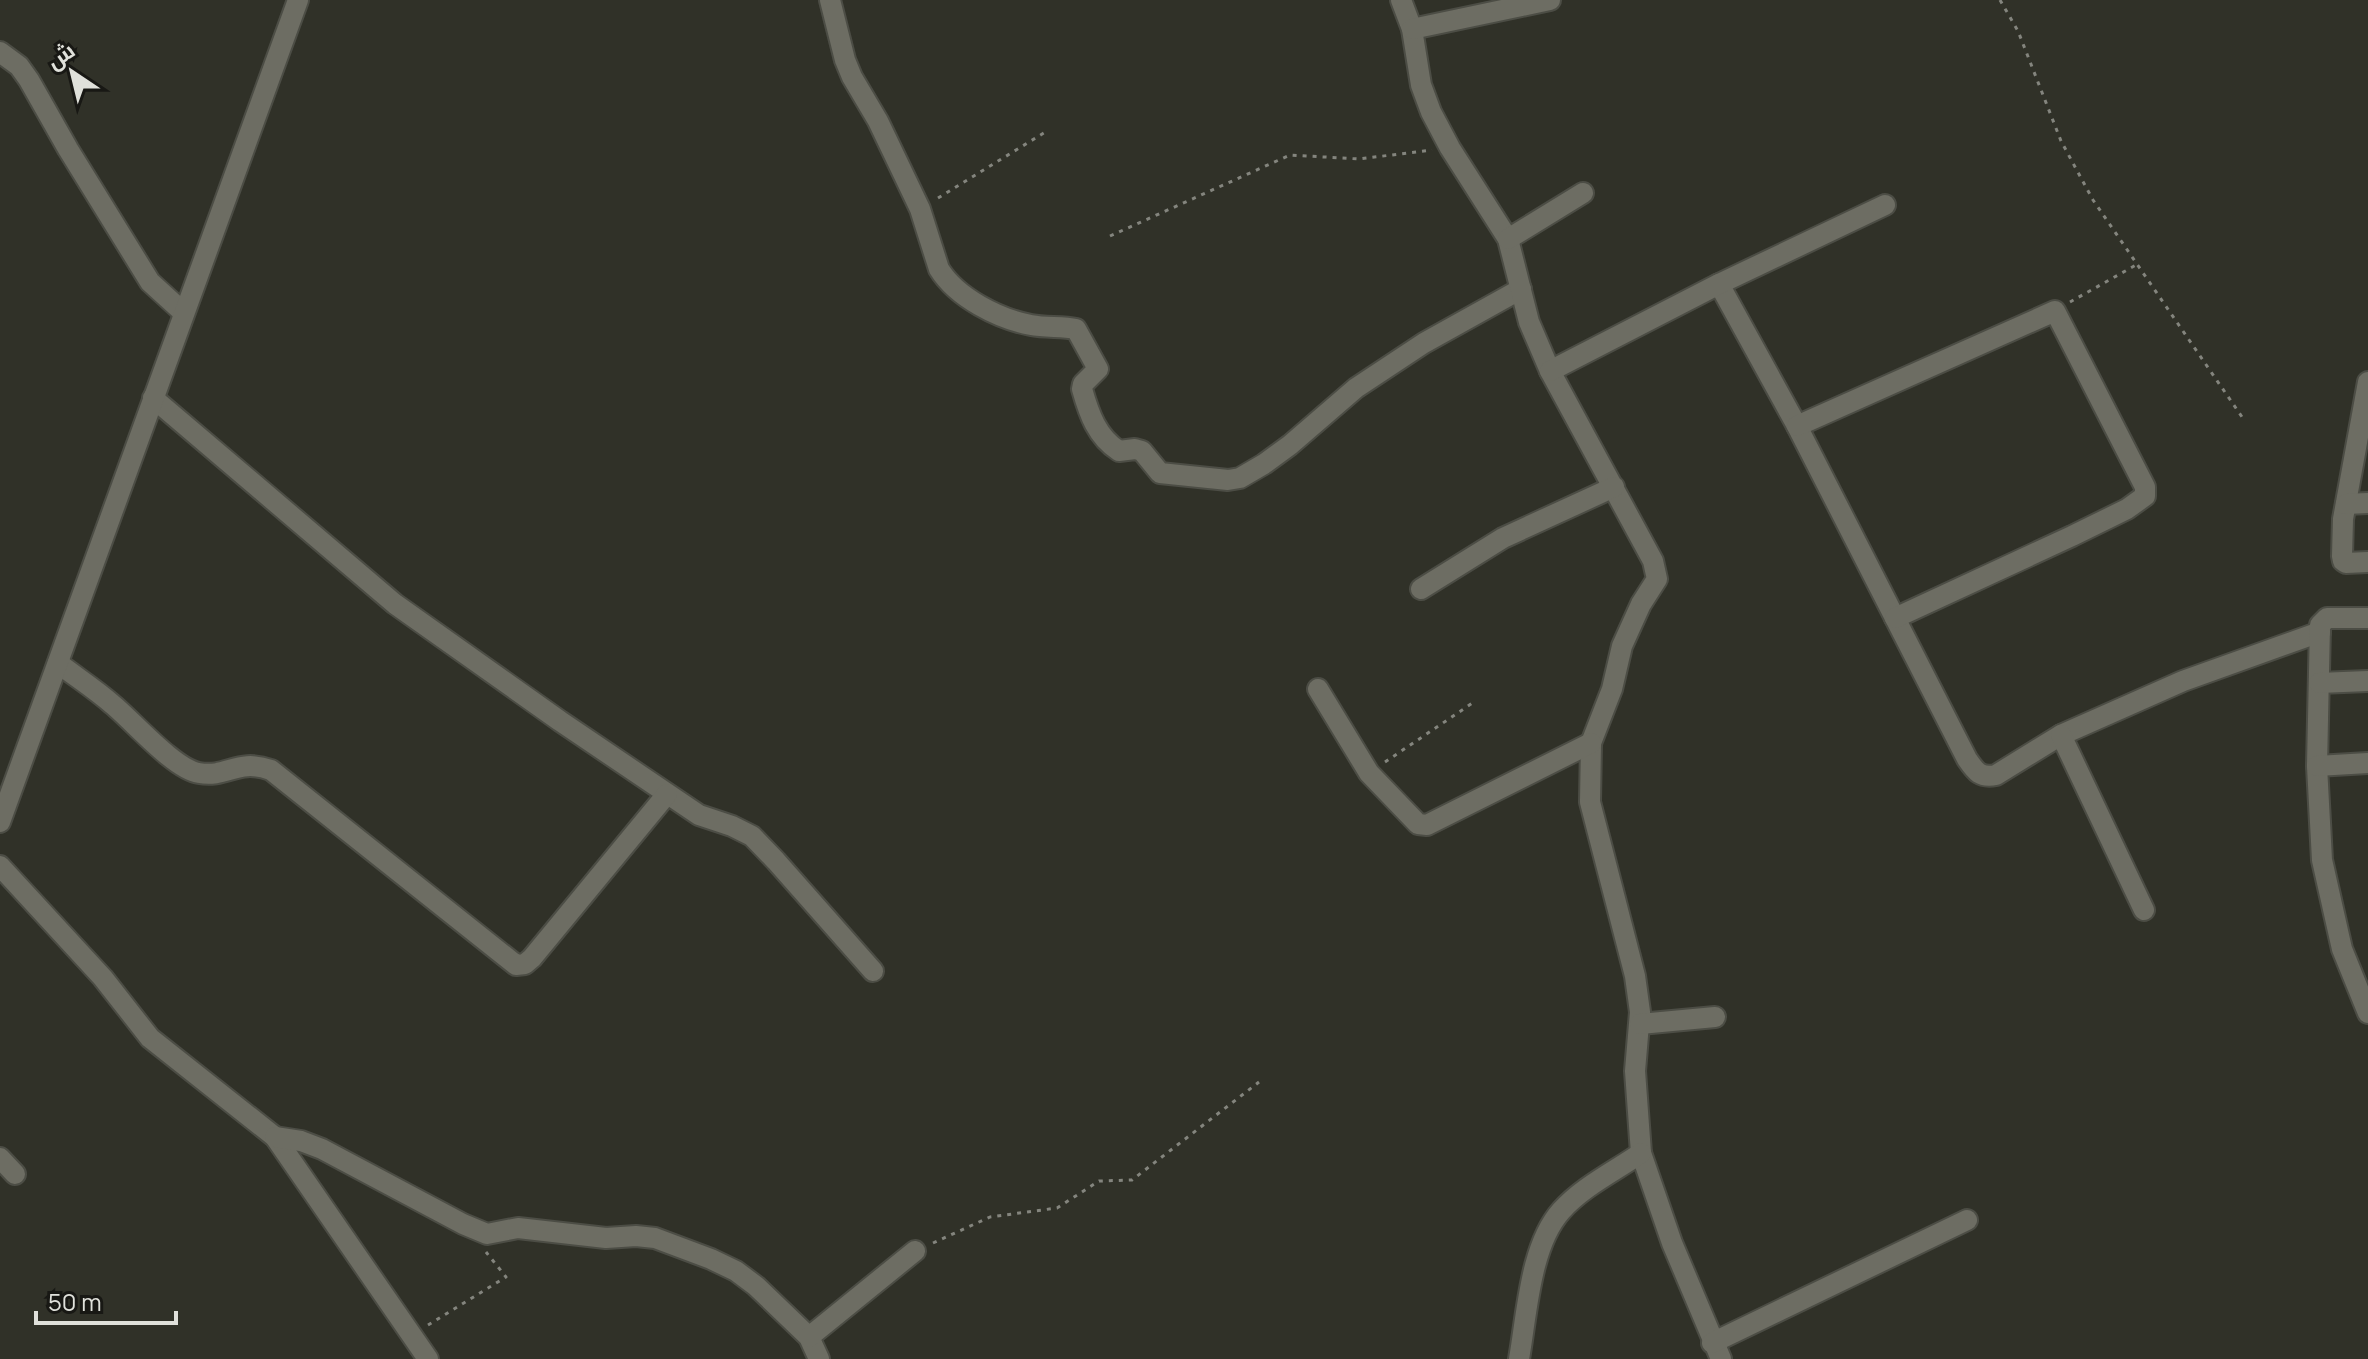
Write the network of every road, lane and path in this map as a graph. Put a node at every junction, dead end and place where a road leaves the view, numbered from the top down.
1 (298, 0) edge
2 (830, 0) edge
3 (1401, 0) edge
4 (1550, 0) edge
5 (2000, 0) edge
6 (1412, 29) junction
7 (0, 52) edge
8 (1047, 131) dead end
9 (1450, 148) junction
10 (1583, 193) dead end
11 (1885, 205) dead end
12 (920, 209) junction
13 (1110, 236) dead end
14 (1508, 239) junction
15 (2136, 265) junction
16 (1719, 284) junction
17 (1521, 289) junction
18 (2055, 311) junction
19 (184, 313) junction
20 (1550, 371) junction
21 (2368, 382) edge
22 (153, 398) junction
23 (2242, 417) dead end
24 (1797, 426) junction
25 (1614, 487) junction
26 (2368, 503) edge
27 (2346, 504) junction
28 (2368, 562) edge
29 (1421, 589) dead end
30 (1895, 618) junction
31 (2368, 618) edge
32 (2320, 632) junction
33 (58, 663) junction
34 (2368, 681) edge
35 (2319, 683) junction
36 (1318, 689) dead end
37 (1474, 702) dead end
38 (2061, 735) junction
39 (1591, 743) junction
40 (2368, 763) edge
41 (2317, 766) junction
42 (1369, 773) junction
43 (667, 794) junction
44 (0, 822) edge
45 (0, 866) edge
46 (2144, 910) dead end
47 (873, 971) dead end
48 (2368, 1013) edge
49 (1715, 1017) dead end
50 (1640, 1024) junction
51 (1259, 1082) dead end
52 (275, 1137) junction
53 (1641, 1153) junction
54 (0, 1158) edge
55 (15, 1174) dead end
56 (1967, 1220) dead end
57 (463, 1224) junction
58 (915, 1251) joint
59 (411, 1336) junction
60 (809, 1337) junction
61 (1716, 1351) edge
62 (428, 1359) edge
63 (819, 1359) edge
64 (1519, 1359) edge

1 - 19 street
2 - 12 street
3 - 6 street
4 - 6 street
5 - 15 path
6 - 9 street
7 - 19 street
8 - 12 path
9 - 13 path
9 - 14 street
10 - 14 street
11 - 16 street
12 - 17 street
14 - 17 street
15 - 18 path
15 - 23 path
16 - 20 street
16 - 24 street
17 - 20 street
18 - 24 street
18 - 30 street
19 - 22 street
20 - 25 street
21 - 27 street
22 - 33 street
22 - 43 street
24 - 30 street
25 - 29 street
25 - 39 street
26 - 27 street
27 - 28 street
30 - 38 street
31 - 32 street
32 - 35 street
32 - 38 street
33 - 43 street
33 - 44 street
34 - 35 street
35 - 41 street
36 - 42 street
37 - 42 path
38 - 46 street
39 - 42 street
39 - 50 street
40 - 41 street
41 - 48 street
43 - 47 street
45 - 52 street
49 - 50 street
50 - 53 street
51 - 58 path
52 - 57 street
52 - 59 street
53 - 61 street
53 - 64 street
54 - 55 street
56 - 61 street
57 - 59 path
57 - 60 street
58 - 60 street
59 - 62 street
60 - 63 street

